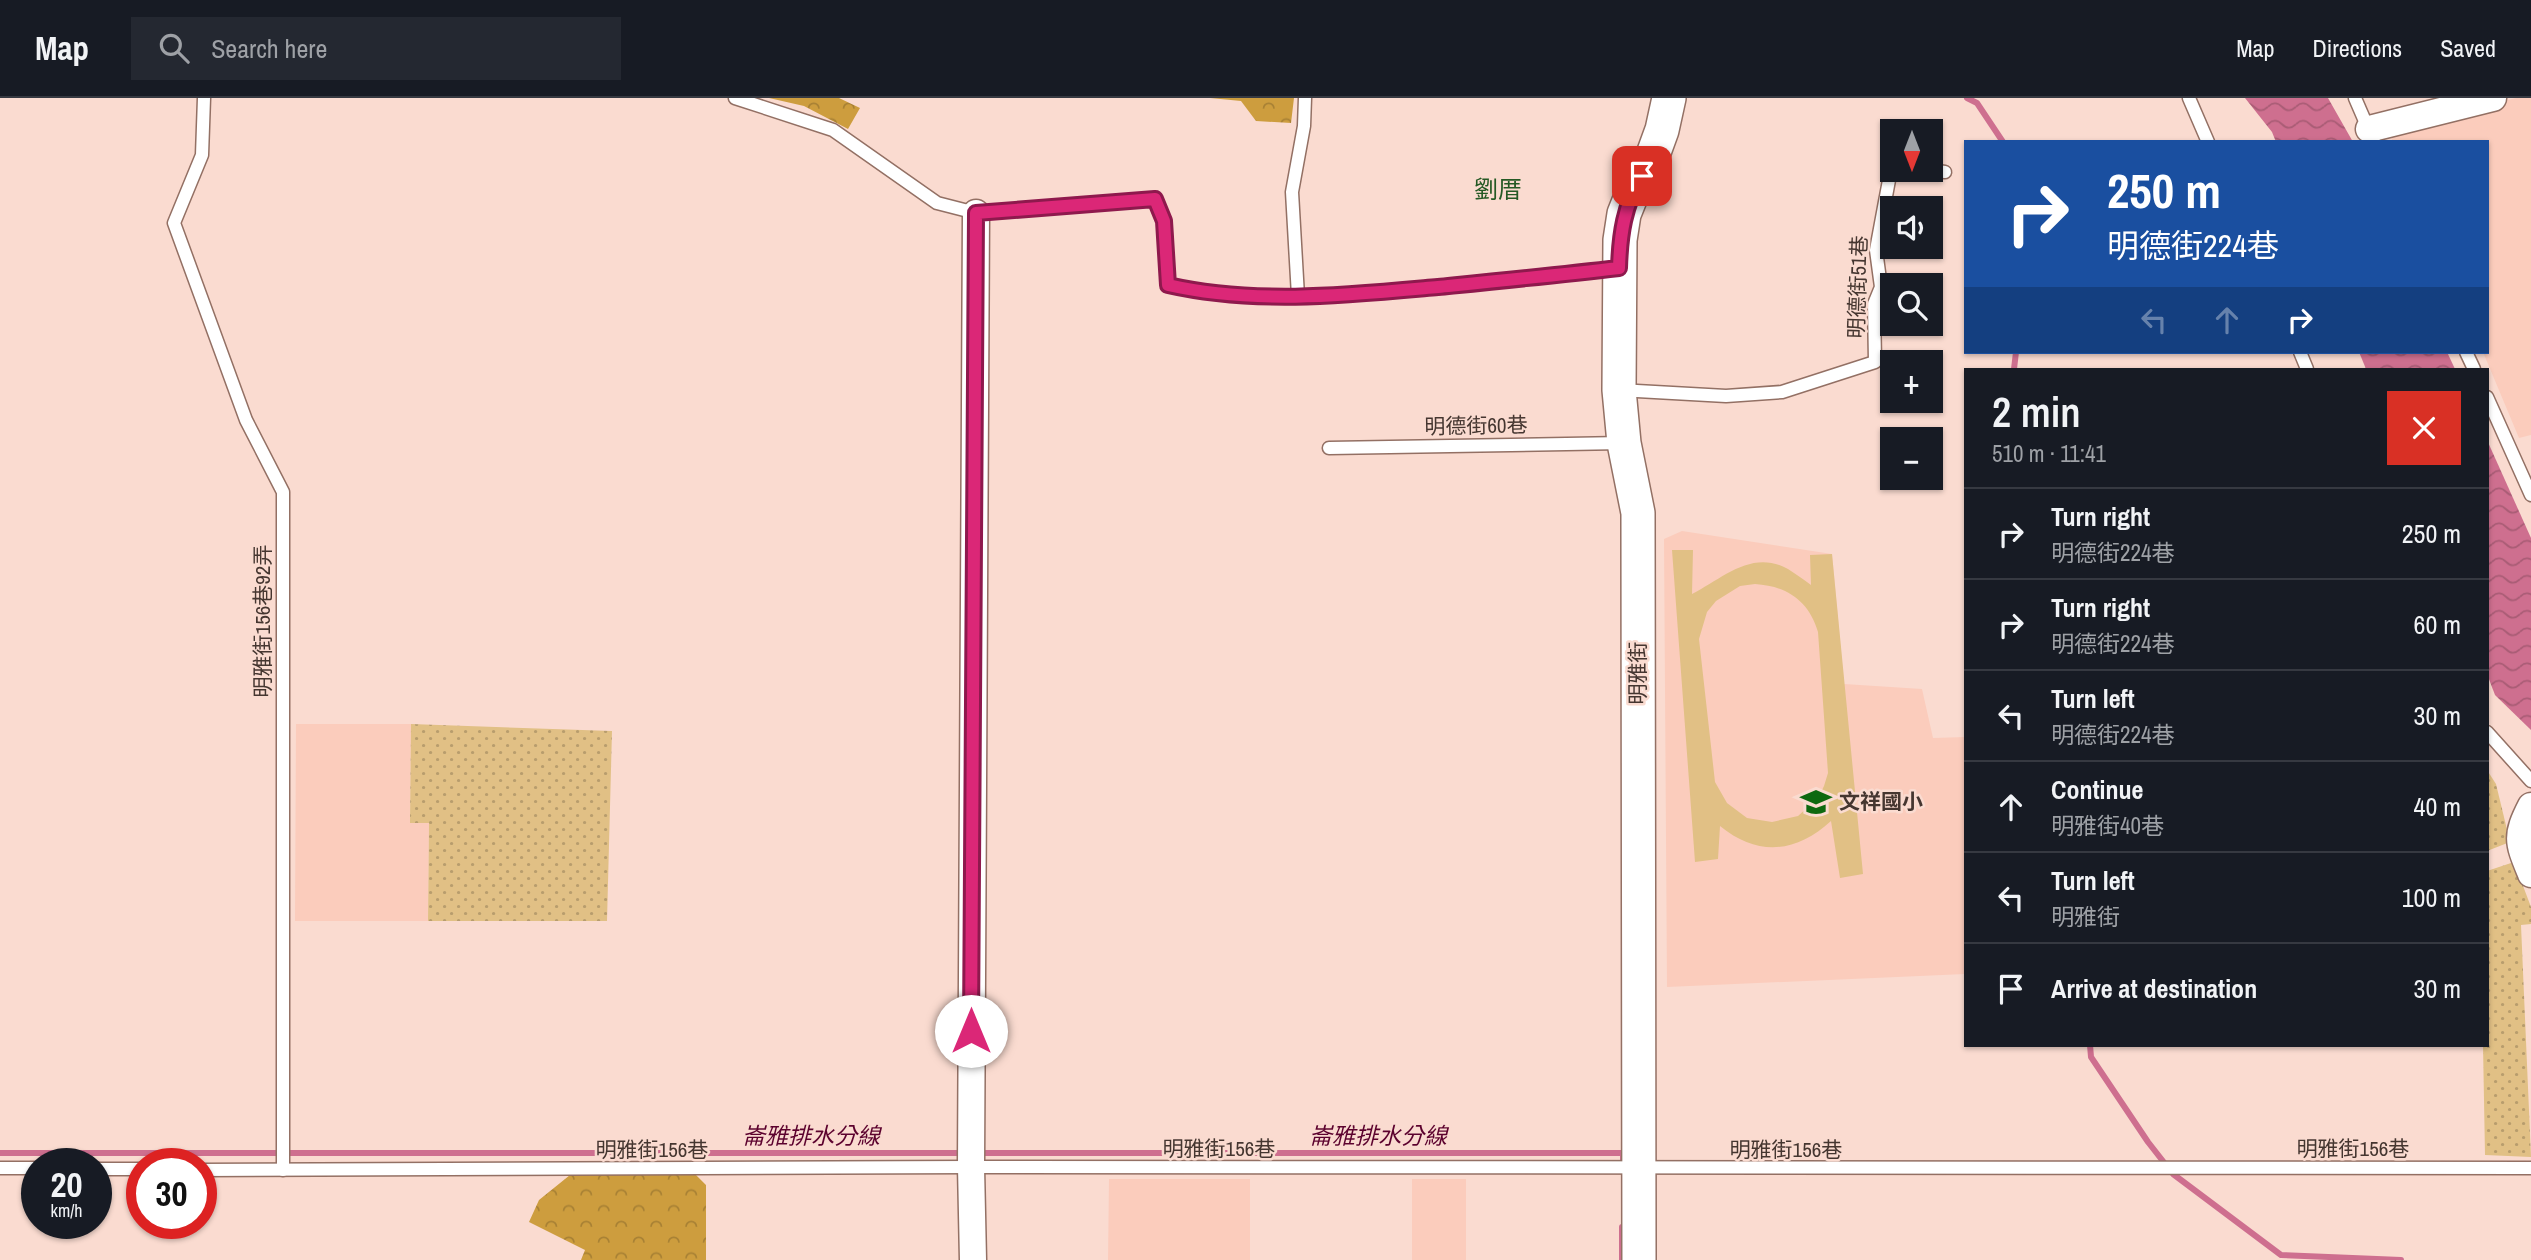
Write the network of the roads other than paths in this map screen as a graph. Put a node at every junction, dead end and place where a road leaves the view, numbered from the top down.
1 (204, 98) edge
2 (735, 98) edge
3 (1305, 98) edge
4 (1669, 98) edge
5 (2189, 98) edge
6 (2355, 98) edge
7 (2493, 98) edge
8 (2371, 135) edge
9 (2207, 140) edge
10 (1889, 182) edge
11 (976, 213) junction
12 (1619, 268) junction
13 (1298, 296) junction
14 (1619, 390) junction
15 (2489, 401) edge
16 (1623, 443) junction
17 (1329, 448) dead end
18 (2531, 495) edge
19 (2489, 734) edge
20 (2531, 781) edge
21 (2531, 806) edge
22 (2531, 874) edge
23 (971, 1167) junction
24 (0, 1168) edge
25 (21, 1168) edge
26 (2531, 1168) edge
27 (1638, 1169) junction
28 (217, 1170) edge
29 (283, 1170) junction
30 (973, 1260) edge
31 (1639, 1260) edge

1 - 29 lane, 明雅街156巷92弄
2 - 11 lane
3 - 13 lane
4 - 12 street, 明雅街
5 - 9 lane
6 - 8 lane
7 - 8 street
10 - 14 lane, 明德街51巷
11 - 13 lane
11 - 23 street
12 - 13 lane
12 - 14 street, 明雅街
14 - 16 street, 明雅街
15 - 18 lane
16 - 17 lane, 明德街60巷
16 - 27 street, 明雅街
19 - 20 lane
21 - 22 street
23 - 27 lane, 明雅街156巷
23 - 29 lane, 明雅街156巷
23 - 30 street
24 - 25 lane
26 - 27 lane, 明雅街156巷
27 - 31 street, 明雅街
28 - 29 lane, 明雅街156巷

